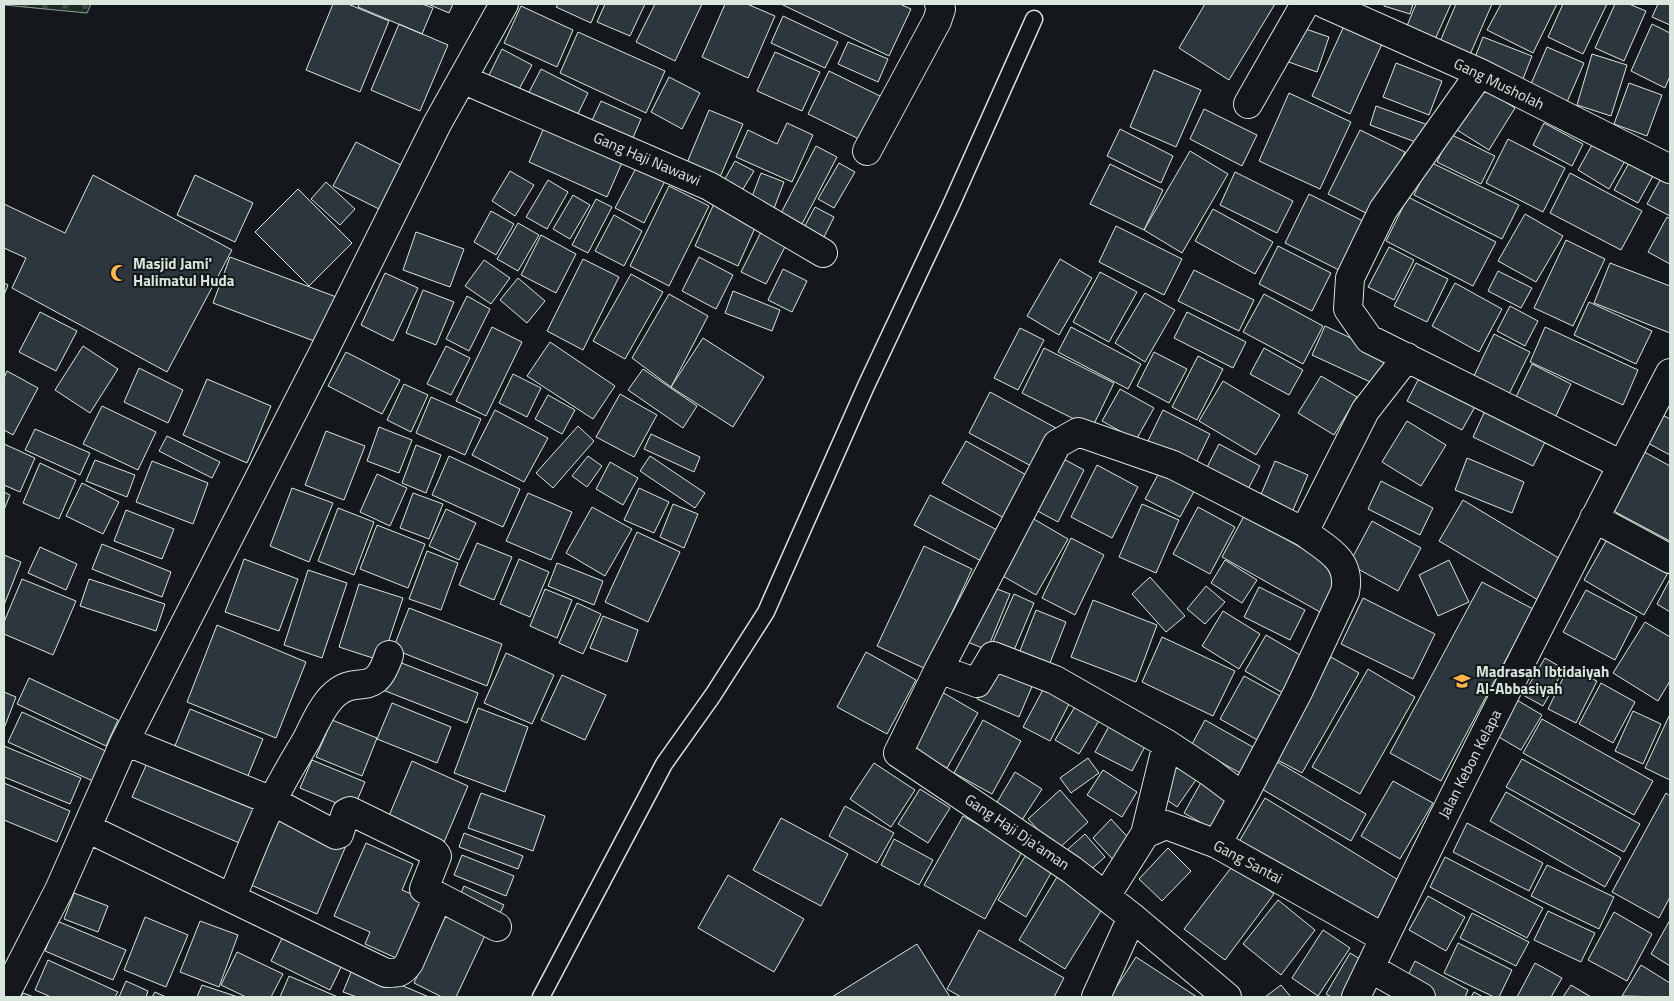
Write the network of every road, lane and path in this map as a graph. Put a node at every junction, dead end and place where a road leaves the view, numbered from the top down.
1 (504, 4) edge
2 (939, 4) edge
3 (1305, 4) edge
4 (1325, 4) edge
5 (1034, 19) dead end
6 (1480, 73) junction
7 (462, 79) junction
8 (1248, 104) dead end
9 (867, 151) dead end
10 (1670, 169) edge
11 (823, 253) dead end
12 (1407, 358) junction
13 (1670, 373) edge
14 (1622, 465) junction
15 (1594, 518) junction
16 (1304, 532) junction
17 (1670, 559) edge
18 (389, 655) dead end
19 (939, 669) junction
20 (125, 741) junction
21 (1167, 744) junction
22 (1243, 796) junction
23 (272, 801) junction
24 (87, 828) junction
25 (1145, 834) junction
26 (1218, 844) junction
27 (1106, 896) junction
28 (232, 897) junction
29 (438, 897) junction
30 (1132, 916) junction
31 (497, 927) dead end
32 (1384, 938) junction
33 (1370, 968) junction
34 (4, 997) edge
35 (541, 997) edge
36 (1096, 997) edge
37 (1226, 997) edge
38 (1356, 997) edge
39 (1421, 997) edge

1 - 7 street
2 - 9 street
3 - 8 street
4 - 6 street, Gang Musholah
5 - 35 lane
6 - 10 street, Gang Musholah
6 - 12 street
7 - 11 street, Gang Haji Nawawi
7 - 20 street
12 - 14 street
12 - 16 street
13 - 14 street, Jalan Kebon Kelapa
14 - 15 street, Jalan Kebon Kelapa
15 - 17 street
15 - 32 street, Jalan Kebon Kelapa
16 - 19 street
16 - 22 street
18 - 23 street
19 - 21 street
19 - 27 street, Gang Haji Dja'aman
20 - 23 street
20 - 24 street
21 - 22 street
21 - 25 street
22 - 26 street
23 - 28 street
23 - 29 street
24 - 28 street
24 - 34 street
25 - 26 street, Gang Santai
25 - 27 street
26 - 32 street, Gang Santai
27 - 30 street, Gang Haji Dja'aman
28 - 29 street
29 - 31 street
30 - 36 street
30 - 37 street, Gang Haji Dja'aman
32 - 33 street, Jalan Kebon Kelapa
33 - 38 street, Jalan Kebon Kelapa
33 - 39 street

